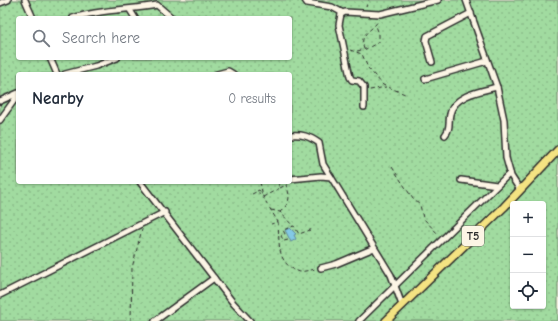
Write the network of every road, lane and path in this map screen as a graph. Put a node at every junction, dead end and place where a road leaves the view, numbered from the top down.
1 (8, 0) edge
2 (25, 0) edge
3 (305, 0) edge
4 (368, 0) edge
5 (438, 0) edge
6 (466, 0) edge
7 (0, 3) edge
8 (130, 10) junction
9 (343, 13) junction
10 (471, 13) junction
11 (364, 14) junction
12 (380, 14) junction
13 (32, 16) edge
14 (81, 16) edge
15 (134, 16) edge
16 (170, 16) edge
17 (376, 26) junction
18 (364, 49) junction
19 (345, 50) junction
20 (357, 51) junction
21 (51, 60) edge
22 (112, 60) edge
23 (487, 61) junction
24 (432, 62) dead end
25 (56, 72) edge
26 (73, 72) edge
27 (424, 79) dead end
28 (387, 87) junction
29 (497, 87) junction
30 (364, 91) junction
31 (405, 94) dead end
32 (16, 95) edge
33 (16, 97) edge
34 (0, 101) edge
35 (364, 107) dead end
36 (0, 120) edge
37 (292, 135) edge
38 (445, 135) dead end
39 (558, 150) edge
40 (392, 167) dead end
41 (510, 173) junction
42 (331, 177) junction
43 (292, 179) edge
44 (461, 180) dead end
45 (142, 184) edge
46 (260, 184) edge
47 (279, 184) edge
48 (286, 185) joint
49 (497, 185) junction
50 (280, 188) junction
51 (520, 190) junction
52 (252, 194) dead end
53 (262, 194) junction
54 (263, 197) junction
55 (284, 209) junction
56 (271, 210) junction
57 (165, 212) junction
58 (280, 212) junction
59 (283, 215) junction
60 (278, 222) junction
61 (144, 223) junction
62 (271, 224) dead end
63 (294, 226) junction
64 (306, 228) dead end
65 (312, 229) dead end
66 (307, 231) junction
67 (444, 239) junction
68 (288, 240) dead end
69 (374, 248) junction
70 (320, 268) joint
71 (214, 278) junction
72 (396, 286) junction
73 (0, 295) edge
74 (402, 305) junction
75 (131, 321) edge
76 (155, 321) edge
77 (250, 321) edge
78 (360, 321) edge
79 (386, 321) edge

1 - 7 street
2 - 13 street
3 - 9 street
4 - 11 path
5 - 12 street
6 - 10 street
8 - 14 street
8 - 15 street
8 - 16 street
9 - 11 street
9 - 19 street
10 - 23 street
10 - 24 street
11 - 12 street
12 - 17 path
17 - 18 path
17 - 18 path
18 - 20 path
19 - 20 path
19 - 30 street
20 - 28 path
21 - 25 street
22 - 26 street
23 - 27 street
23 - 29 street
28 - 30 path
28 - 31 path
29 - 38 street
29 - 41 street
30 - 35 street
32 - 34 street
33 - 36 street
37 - 42 street
39 - 51 highway, T5
40 - 67 path
41 - 49 street
41 - 51 street
42 - 43 street
42 - 69 street
44 - 49 street
45 - 57 street
46 - 53 path
47 - 50 path
48 - 50 path
48 - 55 path
49 - 67 street
50 - 54 path
51 - 74 highway, T5
52 - 53 path
53 - 54 path
54 - 56 path
55 - 58 path
55 - 59 path
56 - 58 path
56 - 60 path
57 - 61 street
57 - 71 street
58 - 59 path
59 - 63 path
60 - 62 path
60 - 70 path
61 - 73 street
61 - 75 path
63 - 66 path
63 - 68 path
64 - 66 path
65 - 66 path
67 - 72 street
69 - 70 street
69 - 72 street
71 - 76 street
71 - 77 street
72 - 74 street
72 - 78 street
74 - 79 highway, T5

